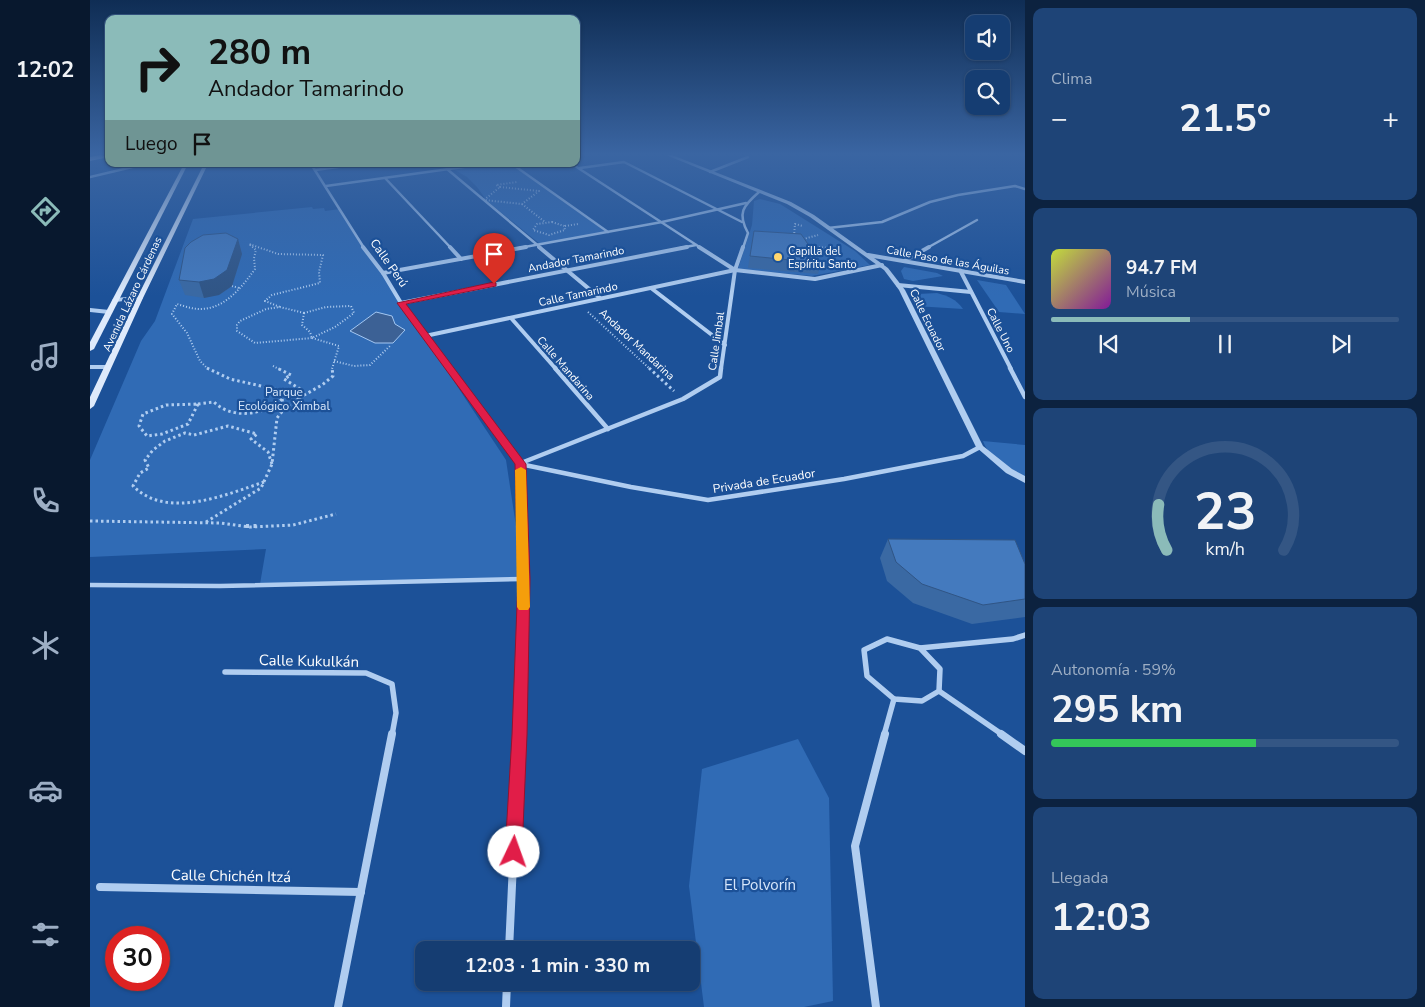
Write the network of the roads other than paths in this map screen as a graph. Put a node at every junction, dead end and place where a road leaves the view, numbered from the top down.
1 (166, 202) edge
2 (187, 202) edge
3 (335, 202) edge
4 (408, 202) edge
5 (486, 202) edge
6 (565, 202) edge
7 (631, 202) edge
8 (702, 202) edge
9 (786, 202) edge
10 (930, 202) edge
11 (746, 203) joint
12 (718, 210) junction
13 (978, 220) dead end
14 (662, 222) junction
15 (742, 222) junction
16 (828, 228) junction
17 (608, 232) junction
18 (538, 245) junction
19 (696, 245) junction
20 (868, 255) junction
21 (461, 259) junction
22 (904, 261) junction
23 (882, 265) junction
24 (568, 270) junction
25 (735, 270) junction
26 (960, 270) junction
27 (383, 273) junction
28 (1025, 282) edge
29 (898, 285) junction
30 (651, 288) junction
31 (971, 292) junction
32 (140, 298) junction
33 (600, 298) junction
34 (115, 300) junction
35 (401, 303) junction
36 (90, 310) edge
37 (109, 312) junction
38 (511, 318) junction
39 (425, 336) junction
40 (724, 345) junction
41 (90, 349) edge
42 (90, 367) edge
43 (108, 367) junction
44 (1025, 397) edge
45 (90, 406) edge
46 (608, 429) junction
47 (980, 447) junction
48 (520, 464) junction
49 (1025, 480) edge
50 (524, 579) junction
51 (90, 585) edge
52 (1025, 635) edge
53 (920, 648) junction
54 (225, 672) dead end
55 (939, 691) junction
56 (894, 699) junction
57 (1025, 751) edge
58 (100, 887) dead end
59 (361, 892) junction
60 (509, 941) edge
61 (507, 991) edge
62 (338, 1007) edge
63 (506, 1007) edge
64 (876, 1007) edge

1 - 34 main road, Avenida Lázaro Cárdenas
2 - 32 main road, Avenida Lázaro Cárdenas
3 - 27 street, Calle Perú
4 - 21 street
5 - 18 street, Andador Mandarina
6 - 17 street
7 - 14 street
8 - 12 street
9 - 16 street, Calle Ecuador
10 - 16 street
11 - 12 street
11 - 15 street, Calle Jimbal
12 - 14 street
12 - 15 street
13 - 22 street
14 - 17 street
14 - 19 street
15 - 25 street, Calle Jimbal
16 - 20 street, Calle Ecuador
17 - 18 street
18 - 21 street
18 - 24 street, Andador Mandarina
19 - 24 street, Andador Tamarindo
19 - 25 street
20 - 22 street, Calle Paso de las Águilas
20 - 23 street, Calle Ecuador
21 - 27 street
22 - 26 street, Calle Paso de las Águilas
23 - 25 street
23 - 29 street, Calle Ecuador
24 - 33 street, Andador Mandarina
24 - 35 street, Andador Tamarindo
25 - 30 street, Calle Tamarindo
25 - 40 street, Calle Jimbal
26 - 28 street, Calle Paso de las Águilas
26 - 31 street, Calle Uno
27 - 35 street, Calle Perú
29 - 31 street
29 - 47 street, Calle Ecuador
30 - 33 street, Calle Tamarindo
30 - 40 street
31 - 44 street, Calle Uno
32 - 34 street
32 - 43 main road, Avenida Lázaro Cárdenas
33 - 38 street, Calle Tamarindo
34 - 37 main road, Avenida Lázaro Cárdenas
35 - 39 street, Calle Perú
36 - 37 street
37 - 41 main road, Avenida Lázaro Cárdenas
38 - 39 street, Calle Tamarindo
38 - 46 street, Calle Mandarina
39 - 48 street, Calle Perú
40 - 46 street, Calle Jimbal
42 - 43 street
43 - 45 main road, Avenida Lázaro Cárdenas
46 - 48 street, Calle Jimbal
47 - 48 street, Privada de Ecuador
47 - 49 street, Calle Ecuador
48 - 50 street
50 - 51 lane
50 - 60 street
52 - 53 street
53 - 55 street
53 - 56 street
54 - 59 street, Calle Kukulkán
55 - 56 street
55 - 57 street
56 - 64 street
58 - 59 street, Calle Chichén Itzá
59 - 62 street
61 - 63 street

